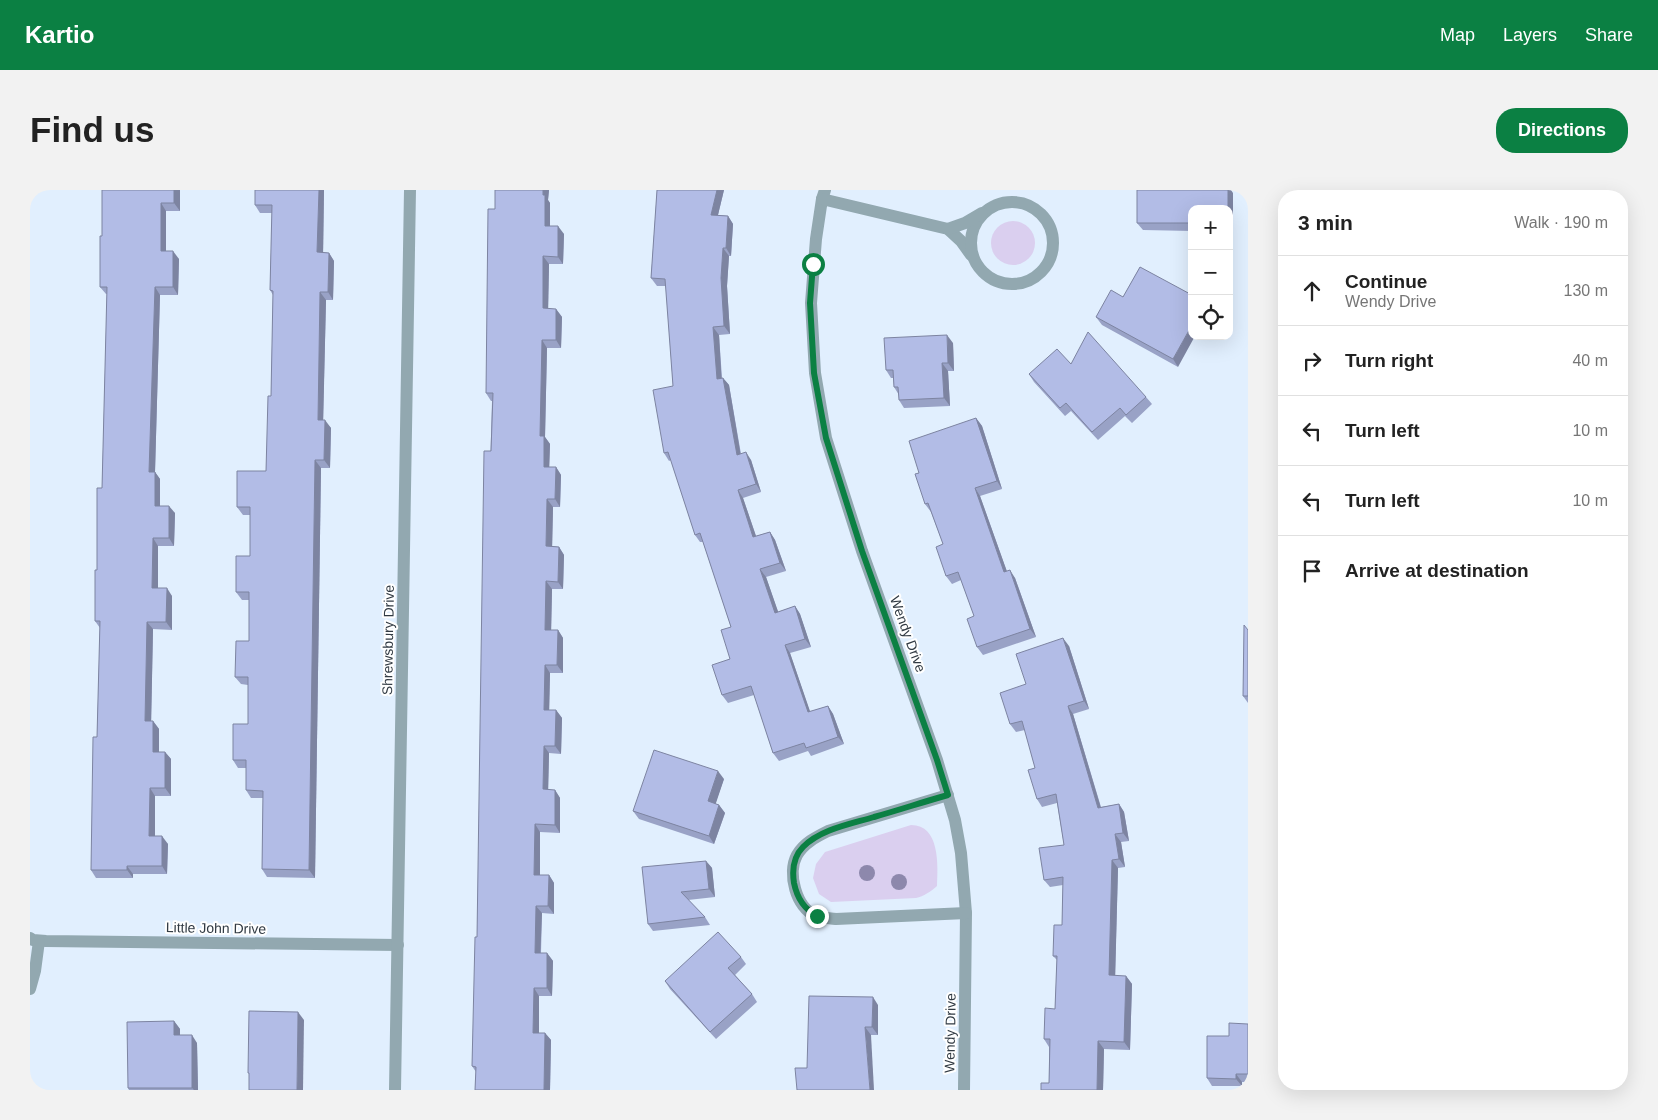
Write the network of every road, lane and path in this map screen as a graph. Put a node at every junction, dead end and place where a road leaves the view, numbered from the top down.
1 (410, 190) edge
2 (824, 195) edge
3 (986, 211) junction
4 (948, 229) junction
5 (976, 262) junction
6 (948, 795) junction
7 (966, 913) junction
8 (34, 939) edge
9 (398, 945) junction
10 (30, 990) edge
11 (395, 1090) edge
12 (964, 1090) edge

1 - 9 street, Shrewsbury Drive
2 - 4 street
2 - 6 street, Wendy Drive
3 - 4 street
3 - 5 street
3 - 5 street
4 - 5 street
6 - 7 street, Wendy Drive
6 - 7 street
7 - 12 street, Wendy Drive
8 - 9 street, Little John Drive
8 - 10 street
9 - 11 street, Shrewsbury Drive

